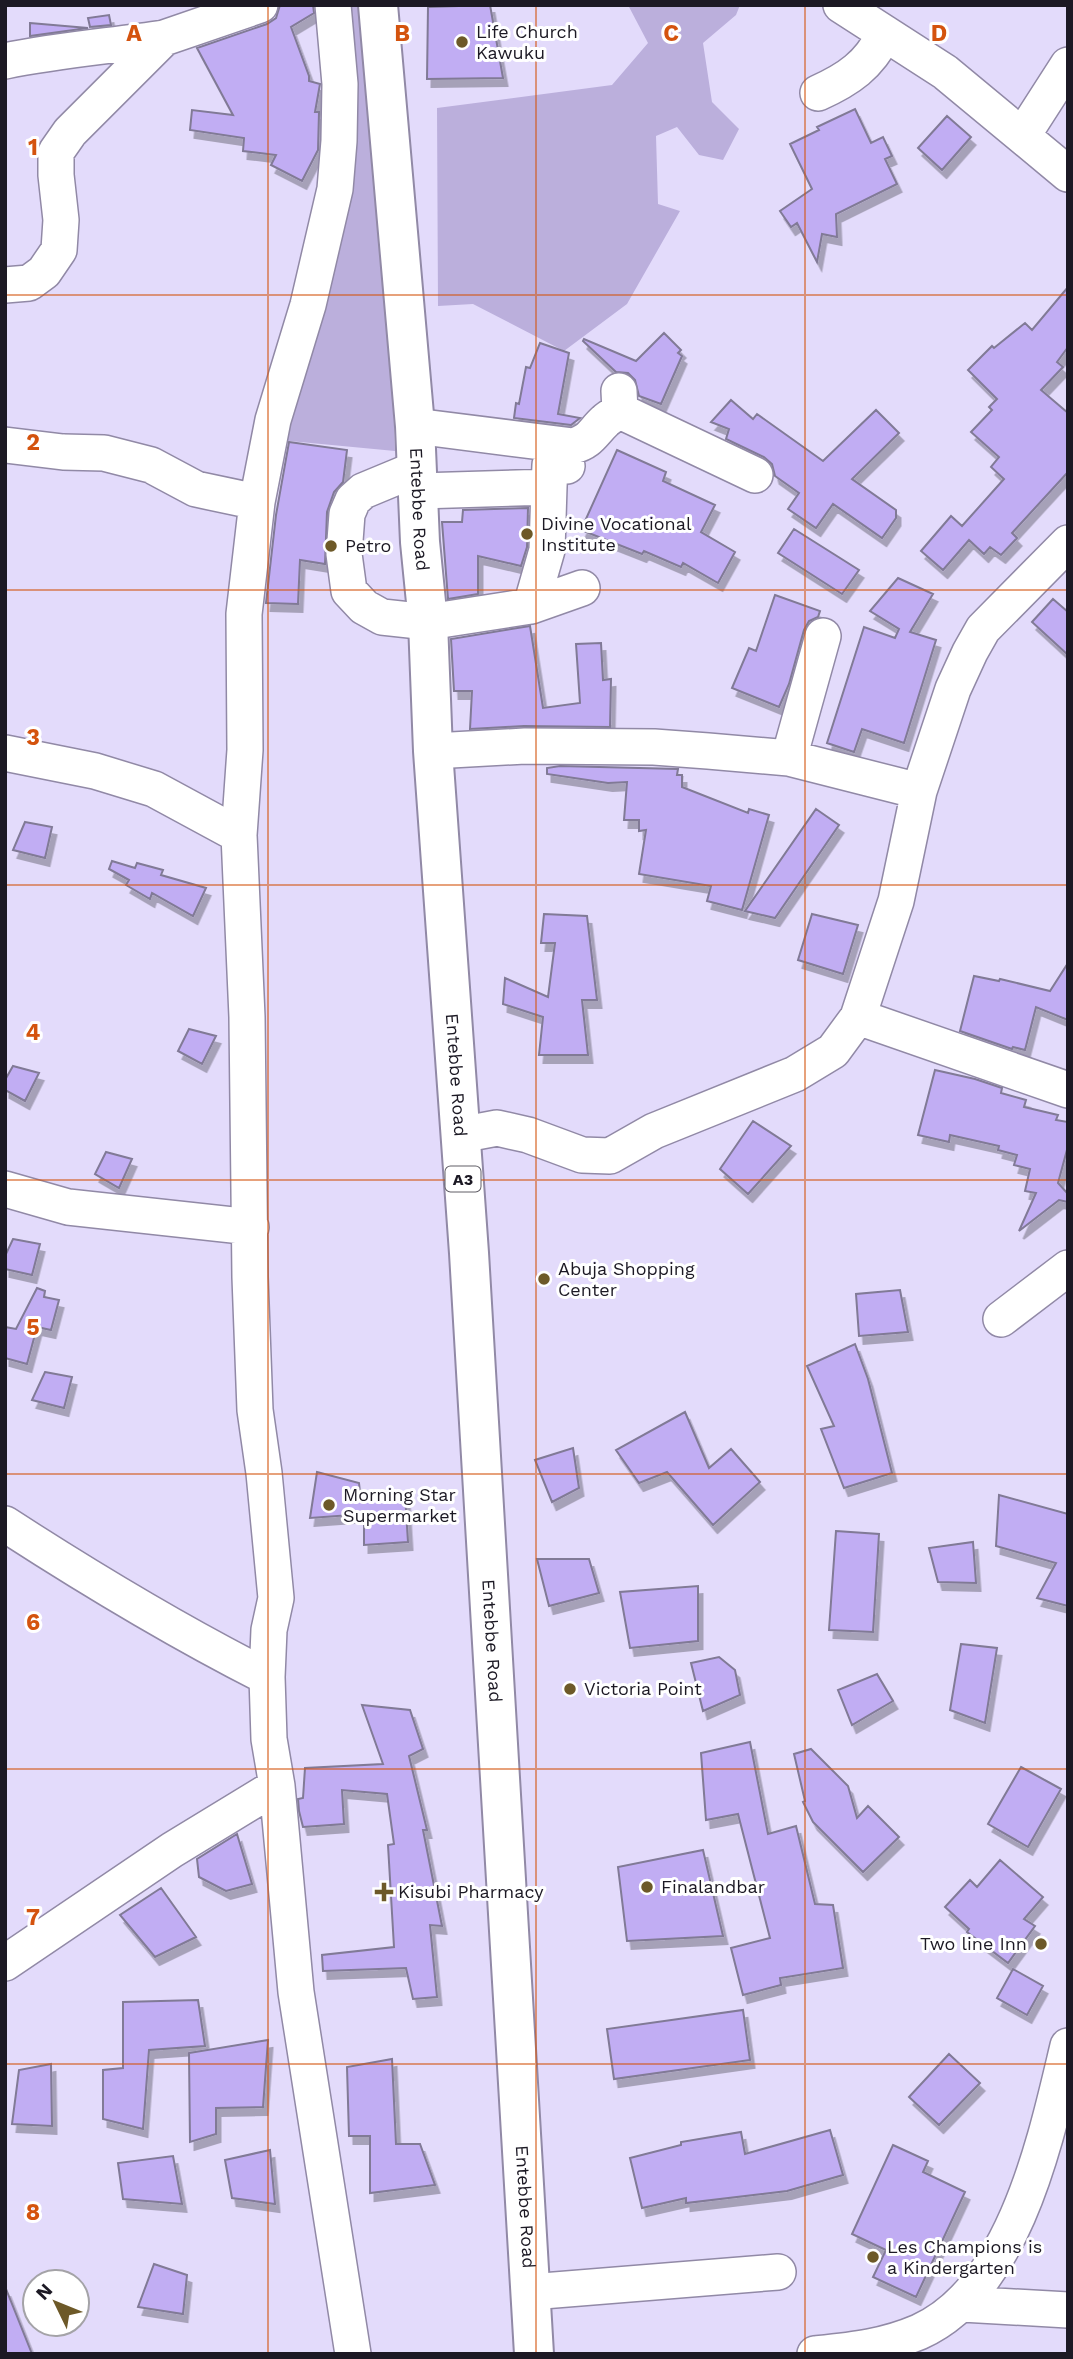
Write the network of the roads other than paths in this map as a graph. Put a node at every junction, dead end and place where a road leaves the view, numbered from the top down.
1 (260, 5) edge
2 (333, 5) edge
3 (378, 5) edge
4 (841, 5) edge
5 (884, 34) junction
6 (164, 38) junction
7 (5, 61) edge
8 (1068, 65) edge
9 (818, 93) dead end
10 (1023, 135) junction
11 (1068, 174) edge
12 (5, 285) edge
13 (415, 426) junction
14 (5, 445) edge
15 (755, 475) dead end
16 (418, 480) junction
17 (257, 502) junction
18 (1068, 543) edge
19 (582, 588) dead end
20 (531, 607) junction
21 (428, 622) junction
22 (823, 636) dead end
23 (433, 751) junction
24 (5, 753) edge
25 (789, 758) junction
26 (919, 791) junction
27 (239, 835) junction
28 (858, 1017) junction
29 (1068, 1090) edge
30 (460, 1135) junction
31 (5, 1189) edge
32 (251, 1227) junction
33 (1068, 1268) edge
34 (1002, 1319) dead end
35 (5, 1524) edge
36 (267, 1677) junction
37 (277, 1786) junction
38 (5, 1964) edge
39 (1068, 2046) edge
40 (778, 2272) dead end
41 (530, 2292) junction
42 (962, 2304) junction
43 (1068, 2310) edge
44 (353, 2354) edge
45 (534, 2354) edge
46 (815, 2354) edge

1 - 6 street
2 - 17 street
3 - 13 main road, Entebbe Road / A3
4 - 5 street
5 - 9 street
5 - 10 street
6 - 7 street
6 - 12 street
8 - 10 street
10 - 11 street
13 - 15 street
13 - 16 main road, Entebbe Road / A3
14 - 17 street
16 - 20 street
16 - 21 main road, Entebbe Road / A3
16 - 21 street
17 - 27 street
18 - 26 street
19 - 20 street
20 - 21 street
21 - 23 main road, Entebbe Road / A3
22 - 25 street
23 - 25 street
23 - 30 main road, Entebbe Road / A3
24 - 27 street
25 - 26 street
26 - 28 street
27 - 32 street
28 - 29 street
28 - 30 street
30 - 41 main road, Entebbe Road / A3
31 - 32 street
32 - 36 street
33 - 34 street
35 - 36 street
36 - 37 street
37 - 38 street
37 - 44 street
39 - 42 street
40 - 41 street
41 - 45 main road, Entebbe Road / A3
42 - 43 street
42 - 46 street

